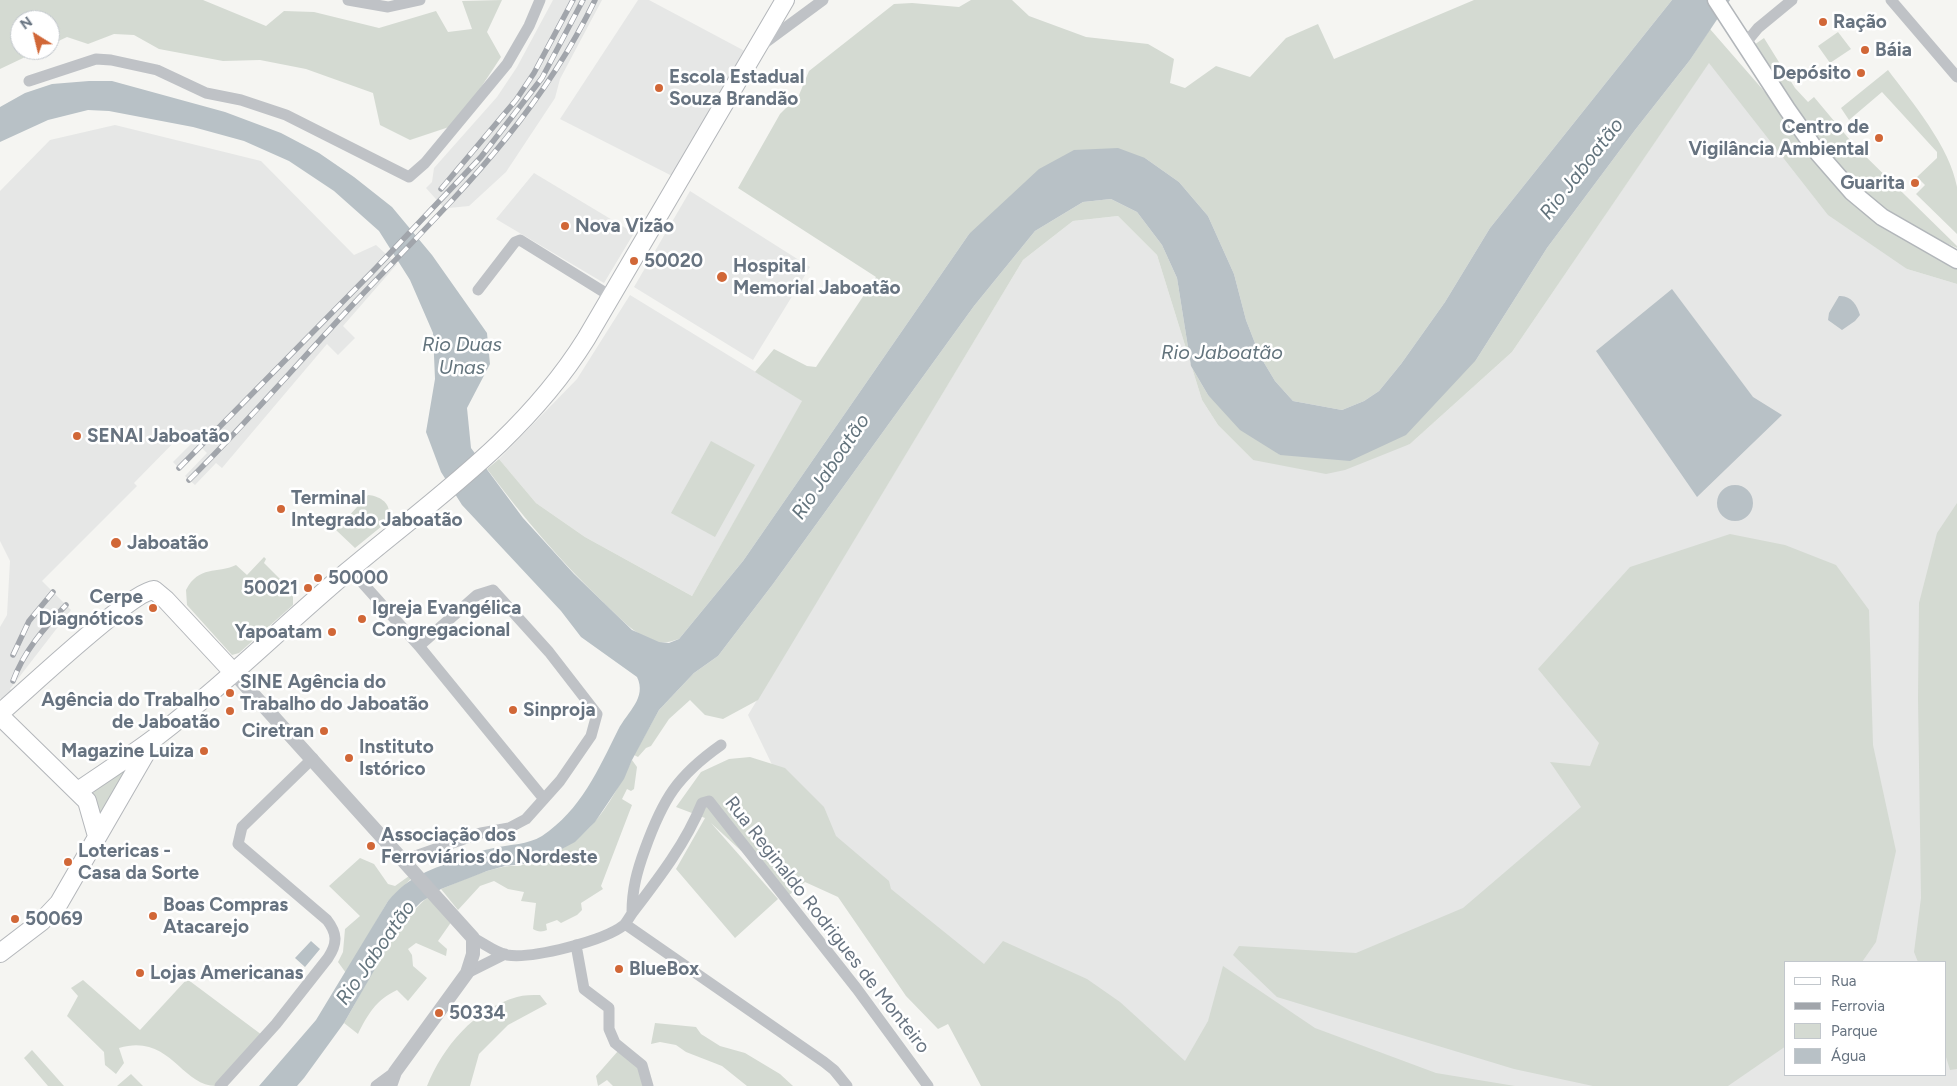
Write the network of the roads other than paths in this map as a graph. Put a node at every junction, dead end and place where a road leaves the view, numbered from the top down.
1 (348, 0) edge
2 (420, 0) edge
3 (540, 0) edge
4 (785, 0) edge
5 (823, 0) edge
6 (1716, 0) edge
7 (1792, 0) edge
8 (1891, 0) edge
9 (1741, 39) junction
10 (756, 49) junction
11 (1957, 77) edge
12 (29, 81) dead end
13 (1957, 260) edge
14 (478, 290) dead end
15 (612, 297) junction
16 (350, 570) junction
17 (419, 646) junction
18 (234, 672) junction
19 (0, 715) edge
20 (156, 737) junction
21 (721, 745) dead end
22 (313, 758) junction
23 (78, 791) junction
24 (544, 798) junction
25 (97, 836) junction
26 (408, 865) junction
27 (632, 913) junction
28 (625, 924) junction
29 (473, 938) junction
30 (576, 945) junction
31 (0, 953) edge
32 (505, 954) junction
33 (466, 973) junction
34 (395, 1072) junction
35 (220, 1086) edge
36 (376, 1086) edge
37 (390, 1086) edge
38 (648, 1086) edge
39 (847, 1086) edge
40 (928, 1086) edge

1 - 2 street
3 - 12 street
4 - 10 main road
5 - 10 street
6 - 9 main road
7 - 9 street
8 - 11 street
9 - 13 main road
10 - 15 main road
14 - 15 street
15 - 16 main road
16 - 17 street
16 - 18 main road
17 - 24 street
17 - 24 street
18 - 19 main road
18 - 20 main road
18 - 22 street
19 - 23 main road
20 - 23 main road
20 - 25 main road
21 - 27 street
22 - 26 street
22 - 35 street
23 - 25 main road
24 - 26 street
25 - 31 main road
26 - 29 street
27 - 28 street
27 - 40 street, Rua Reginaldo Rodrigues de Monteiro
28 - 30 street
28 - 39 street
29 - 32 street
29 - 33 street
30 - 32 street
30 - 38 street
32 - 33 street
33 - 34 street
34 - 36 street
34 - 37 street

